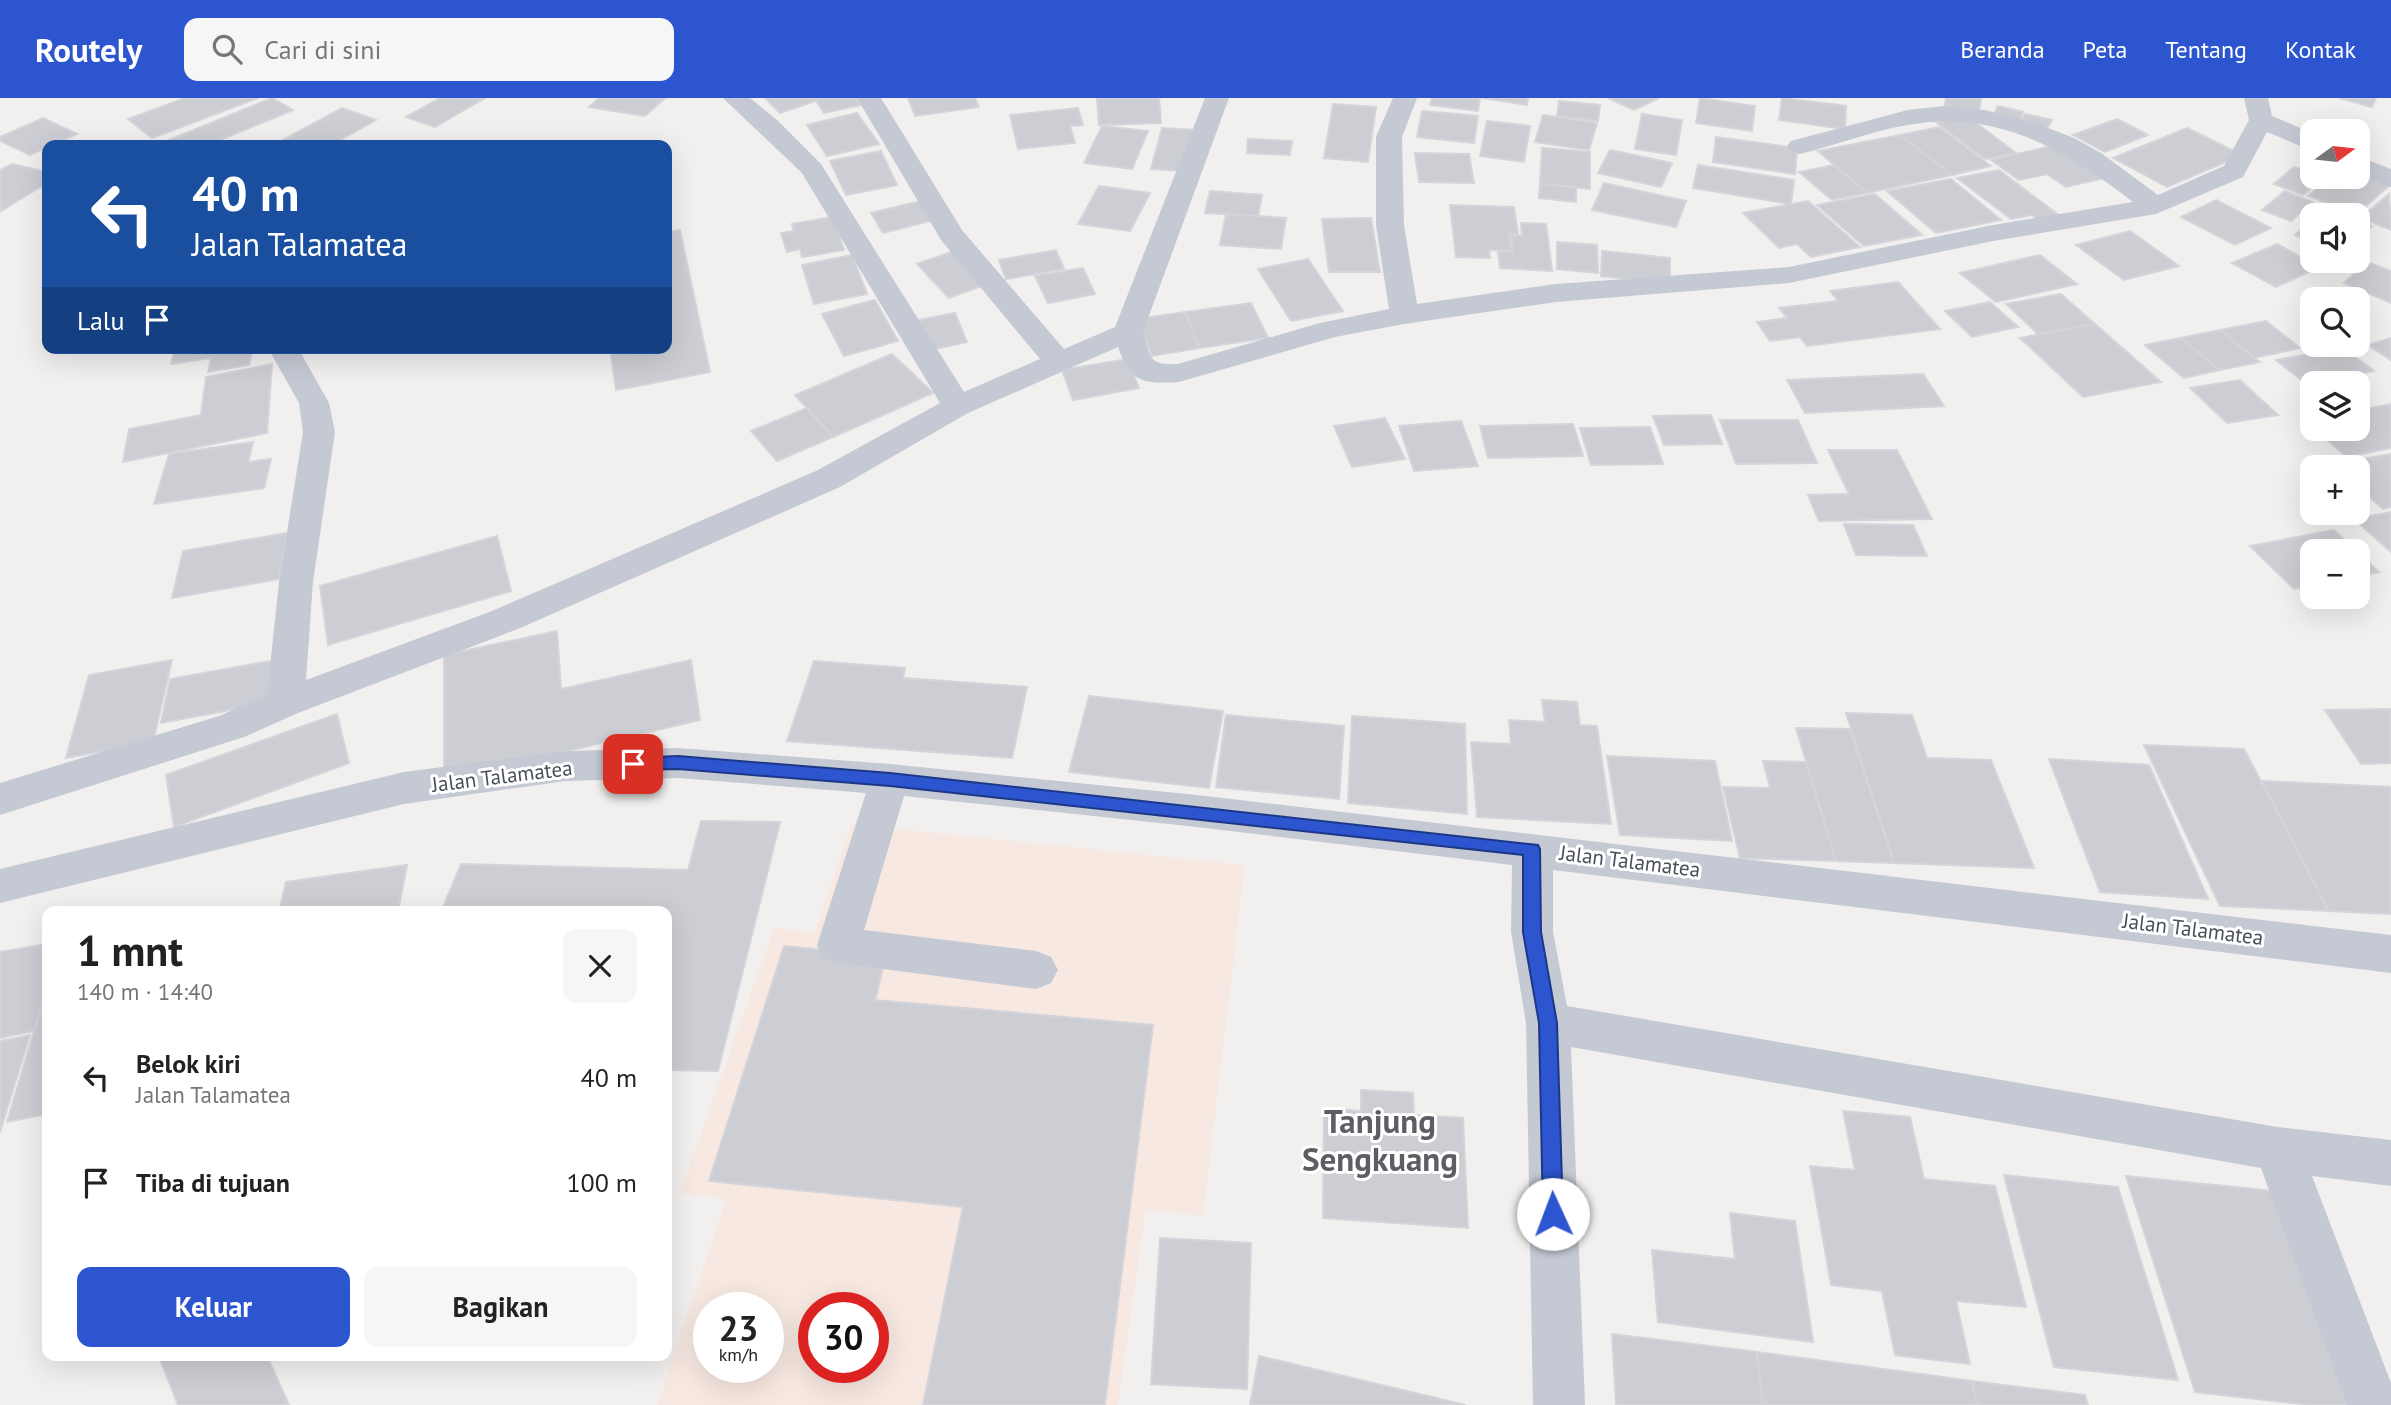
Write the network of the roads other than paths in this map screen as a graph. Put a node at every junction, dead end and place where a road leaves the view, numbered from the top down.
1 (735, 98) edge
2 (869, 98) edge
3 (1217, 98) edge
4 (1405, 98) edge
5 (2259, 109) edge
6 (2300, 136) edge
7 (1800, 146) dead end
8 (2370, 170) edge
9 (2391, 179) edge
10 (2156, 206) junction
11 (1404, 315) junction
12 (1128, 332) junction
13 (286, 354) edge
14 (1059, 363) junction
15 (957, 406) junction
16 (285, 704) junction
17 (890, 779) junction
18 (0, 799) edge
19 (1532, 849) junction
20 (0, 886) edge
21 (2391, 954) edge
22 (1035, 970) dead end
23 (1548, 1023) junction
24 (2278, 1149) junction
25 (2391, 1163) edge
26 (1559, 1405) edge
27 (2373, 1405) edge

1 - 15 street
2 - 14 street
3 - 12 street
4 - 11 street
5 - 6 street
5 - 10 street
7 - 10 street
8 - 9 street
10 - 11 street
11 - 12 street
12 - 14 street
13 - 16 street
14 - 15 street
15 - 16 street
16 - 18 street
17 - 19 street, Jalan Talamatea
17 - 20 street, Jalan Talamatea
17 - 22 street
19 - 21 street, Jalan Talamatea
19 - 23 street
23 - 24 street
23 - 26 street
24 - 25 street
24 - 27 street

